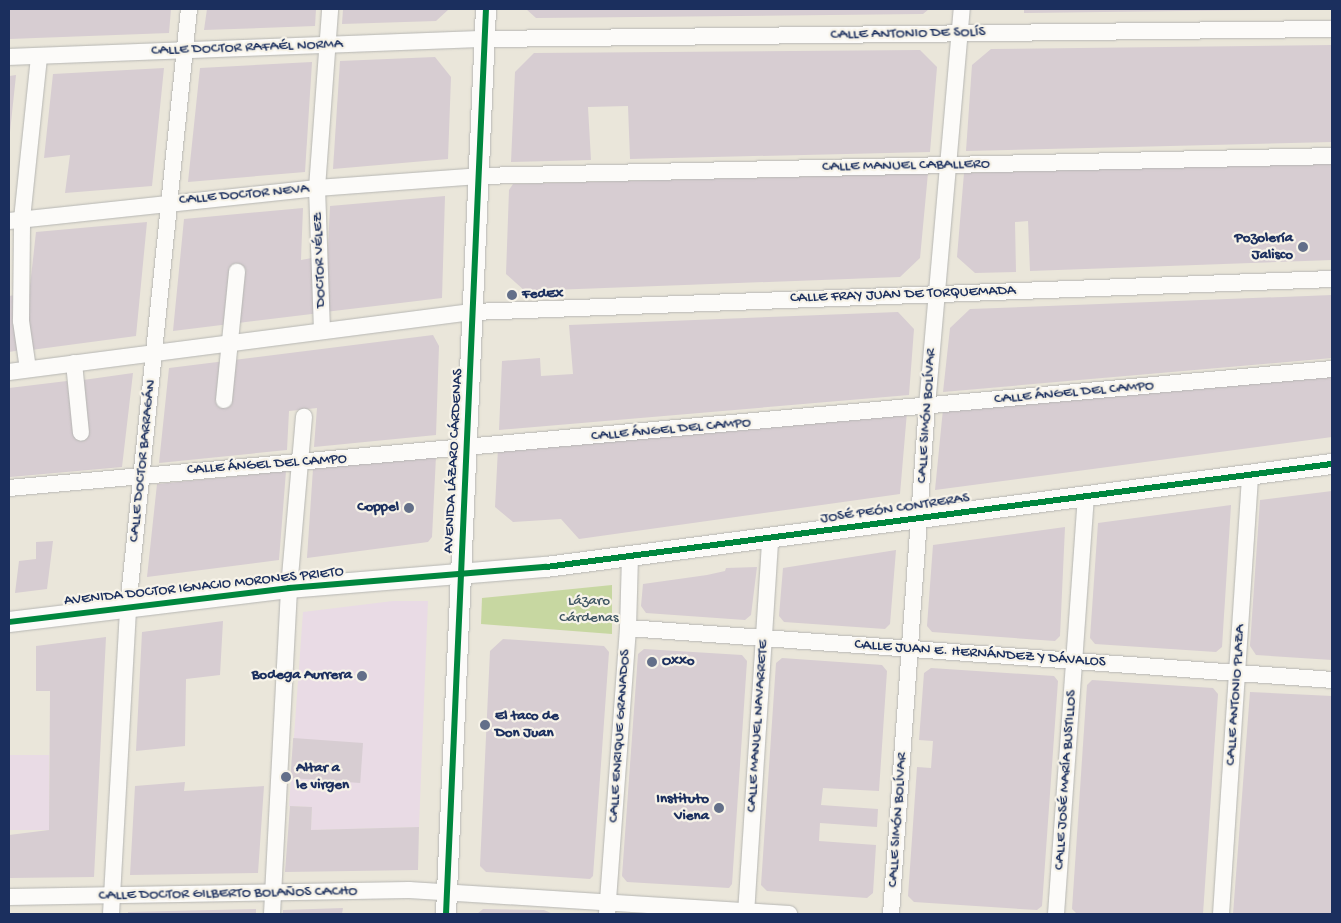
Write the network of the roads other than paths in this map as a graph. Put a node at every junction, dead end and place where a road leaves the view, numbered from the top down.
1 (189, 9) edge
2 (330, 9) edge
3 (486, 9) edge
4 (962, 9) edge
5 (1332, 28) edge
6 (960, 33) junction
7 (485, 39) junction
8 (328, 45) junction
9 (184, 51) junction
10 (39, 56) junction
11 (9, 57) edge
12 (1332, 156) edge
13 (949, 165) junction
14 (479, 176) junction
15 (317, 188) junction
16 (168, 202) junction
17 (15, 220) edge
18 (237, 272) dead end
19 (1332, 279) edge
20 (937, 294) junction
21 (473, 312) junction
22 (322, 331) junction
23 (230, 343) junction
24 (154, 353) junction
25 (74, 363) junction
26 (28, 369) junction
27 (1332, 369) edge
28 (9, 372) edge
29 (224, 400) dead end
30 (927, 406) junction
31 (304, 417) dead end
32 (81, 433) dead end
33 (467, 449) junction
34 (300, 463) junction
35 (1332, 464) edge
36 (141, 475) junction
37 (1250, 475) junction
38 (9, 488) edge
39 (1086, 497) junction
40 (920, 518) junction
41 (770, 538) junction
42 (630, 557) junction
43 (461, 573) junction
44 (289, 588) junction
45 (128, 607) junction
46 (9, 622) edge
47 (628, 628) junction
48 (764, 638) junction
49 (910, 649) junction
50 (1075, 661) junction
51 (1237, 673) junction
52 (1332, 680) edge
53 (447, 892) junction
54 (274, 893) junction
55 (112, 896) junction
56 (9, 898) edge
57 (607, 908) edge
58 (746, 913) edge
59 (111, 914) edge
60 (272, 914) edge
61 (446, 914) edge
62 (789, 914) edge
63 (891, 914) edge
64 (1056, 914) edge
65 (1221, 914) edge

1 - 9 street, CALLE DOCTOR BARRAGÁN
2 - 8 street, DOCTOR VÉLEZ
3 - 7 main road, AVENIDA LÁZARO CÁRDENAS
4 - 6 street, CALLE SIMÓN BOLÍVAR
5 - 6 street, CALLE ANTONIO DE SOLÍS
6 - 7 street, CALLE ANTONIO DE SOLÍS
6 - 13 street, CALLE SIMÓN BOLÍVAR
7 - 8 street, CALLE DOCTOR RAFAÉL NORMA
7 - 14 main road, AVENIDA LÁZARO CÁRDENAS
8 - 9 street, CALLE DOCTOR RAFAÉL NORMA
8 - 15 street, DOCTOR VÉLEZ
9 - 10 street, CALLE DOCTOR RAFAÉL NORMA
9 - 16 street, CALLE DOCTOR BARRAGÁN
10 - 11 street, CALLE DOCTOR RAFAÉL NORMA
10 - 17 street
12 - 13 street, CALLE MANUEL CABALLERO
13 - 14 street, CALLE MANUEL CABALLERO
13 - 20 street, CALLE SIMÓN BOLÍVAR
14 - 15 street, CALLE DOCTOR NEVA
14 - 21 main road, AVENIDA LÁZARO CÁRDENAS
15 - 16 street, CALLE DOCTOR NEVA
15 - 22 street, DOCTOR VÉLEZ
16 - 17 street, CALLE DOCTOR NEVA
16 - 24 street, CALLE DOCTOR BARRAGÁN
17 - 26 street
18 - 23 street
19 - 20 street, CALLE FRAY JUAN DE TORQUEMADA
20 - 21 street, CALLE FRAY JUAN DE TORQUEMADA
20 - 30 street, CALLE SIMÓN BOLÍVAR
21 - 22 street, CALLE FRAY JUAN DE TORQUEMADA
21 - 33 main road, AVENIDA LÁZARO CÁRDENAS
22 - 23 street, CALLE FRAY JUAN DE TORQUEMADA
23 - 24 street, CALLE FRAY JUAN DE TORQUEMADA
23 - 29 street
24 - 25 street, CALLE FRAY JUAN DE TORQUEMADA
24 - 36 street, CALLE DOCTOR BARRAGÁN
25 - 26 street, CALLE FRAY JUAN DE TORQUEMADA
25 - 32 street
26 - 28 street, CALLE FRAY JUAN DE TORQUEMADA
27 - 30 street, CALLE ÁNGEL DEL CAMPO
30 - 33 street, CALLE ÁNGEL DEL CAMPO
30 - 40 street, CALLE SIMÓN BOLÍVAR
31 - 34 street
33 - 34 street, CALLE ÁNGEL DEL CAMPO
33 - 43 main road, AVENIDA LÁZARO CÁRDENAS
34 - 36 street, CALLE ÁNGEL DEL CAMPO
34 - 44 street
35 - 37 main road, JOSÉ PEÓN CONTRERAS
36 - 38 street, CALLE ÁNGEL DEL CAMPO
36 - 45 street, CALLE DOCTOR BARRAGÁN
37 - 39 main road, JOSÉ PEÓN CONTRERAS
37 - 51 street, CALLE ANTONIO PLAZA
39 - 40 main road, JOSÉ PEÓN CONTRERAS
39 - 50 street, CALLE JOSÉ MARÍA BUSTILLOS
40 - 41 main road, JOSÉ PEÓN CONTRERAS
40 - 49 street, CALLE SIMÓN BOLÍVAR
41 - 42 main road, JOSÉ PEÓN CONTRERAS
41 - 48 street, CALLE MANUEL NAVARRETE
42 - 43 main road, JOSÉ PEÓN CONTRERAS
42 - 47 street, CALLE ENRIQUE GRANADOS
43 - 44 main road, AVENIDA DOCTOR IGNACIO MORONES PRIETO
43 - 53 main road, AVENIDA LÁZARO CÁRDENAS
44 - 45 main road, AVENIDA DOCTOR IGNACIO MORONES PRIETO
44 - 54 street
45 - 46 main road, AVENIDA DOCTOR IGNACIO MORONES PRIETO
45 - 55 street, CALLE DOCTOR BARRAGÁN
47 - 48 street, CALLE JUAN E. HERNÁNDEZ Y DÁVALOS
47 - 57 street, CALLE ENRIQUE GRANADOS
48 - 49 street, CALLE JUAN E. HERNÁNDEZ Y DÁVALOS
48 - 58 street, CALLE MANUEL NAVARRETE
49 - 50 street, CALLE JUAN E. HERNÁNDEZ Y DÁVALOS
49 - 63 street, CALLE SIMÓN BOLÍVAR
50 - 51 street, CALLE JUAN E. HERNÁNDEZ Y DÁVALOS
50 - 64 street, CALLE JOSÉ MARÍA BUSTILLOS
51 - 52 street, CALLE JUAN E. HERNÁNDEZ Y DÁVALOS
51 - 65 street, CALLE ANTONIO PLAZA
53 - 54 street, CALLE DOCTOR GILBERTO BOLAÑOS CACHO
53 - 57 street, CALLE DOCTOR GILBERTO BOLAÑOS CACHO
53 - 61 main road, AVENIDA LÁZARO CÁRDENAS
54 - 55 street, CALLE DOCTOR GILBERTO BOLAÑOS CACHO
54 - 60 street
55 - 56 street, CALLE DOCTOR GILBERTO BOLAÑOS CACHO
55 - 59 street, CALLE DOCTOR BARRAGÁN
57 - 58 street, CALLE DOCTOR GILBERTO BOLAÑOS CACHO
58 - 62 street, CALLE DOCTOR GILBERTO BOLAÑOS CACHO

